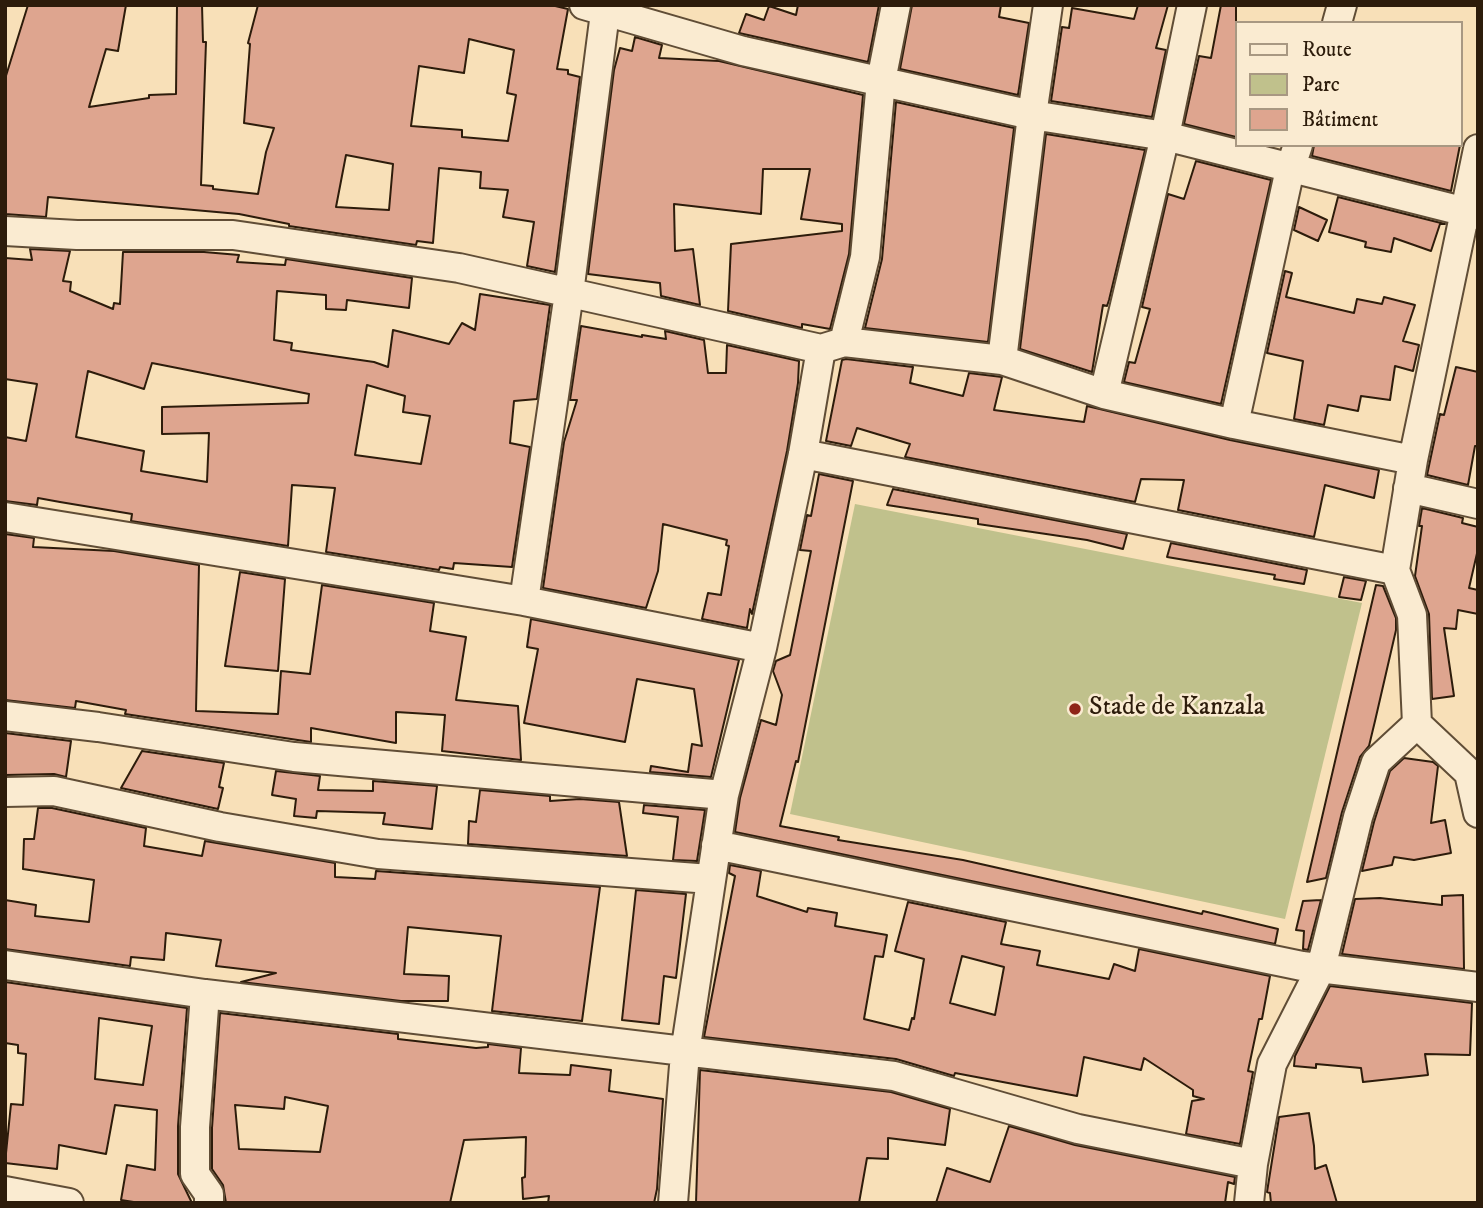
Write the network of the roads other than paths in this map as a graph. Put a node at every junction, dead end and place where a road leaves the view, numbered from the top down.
1 (896, 5) edge
2 (1048, 5) edge
3 (1192, 5) edge
4 (598, 8) edge
5 (881, 81) junction
6 (1032, 115) junction
7 (1165, 136) junction
8 (1478, 149) edge
9 (1294, 157) edge
10 (1471, 213) edge
11 (5, 231) edge
12 (569, 293) junction
13 (833, 346) junction
14 (1002, 360) junction
15 (1104, 394) junction
16 (1234, 424) junction
17 (803, 454) junction
18 (1413, 460) junction
19 (1408, 488) junction
20 (1478, 504) edge
21 (5, 517) edge
22 (1395, 570) junction
23 (524, 601) junction
24 (762, 648) junction
25 (5, 716) edge
26 (1417, 724) junction
27 (1473, 774) edge
28 (5, 792) edge
29 (724, 796) junction
30 (1478, 813) edge
31 (716, 845) junction
32 (710, 878) junction
33 (5, 965) edge
34 (1321, 968) junction
35 (1478, 987) edge
36 (205, 995) junction
37 (685, 1053) junction
38 (1253, 1164) junction
39 (5, 1191) edge
40 (69, 1203) edge
41 (209, 1203) edge
42 (673, 1203) edge
43 (1249, 1203) edge

1 - 5 street
2 - 6 street
3 - 7 street
4 - 5 street
4 - 12 street
5 - 6 street
5 - 13 street
6 - 7 street
6 - 14 street
7 - 9 street
7 - 15 street
8 - 10 street
9 - 10 street
9 - 16 street
10 - 18 street
11 - 12 street
12 - 13 street
12 - 23 street
13 - 14 street
13 - 17 street
14 - 15 street
15 - 16 street
16 - 18 street
17 - 22 street
17 - 24 street
18 - 19 street
19 - 20 street
19 - 22 street
21 - 23 street
22 - 26 street
23 - 24 street
24 - 29 street
25 - 29 street
26 - 27 street
26 - 34 street
27 - 30 street
28 - 32 street
29 - 31 street
31 - 32 street
31 - 34 street
32 - 37 street
33 - 36 street
34 - 35 street
34 - 38 street
36 - 37 street
36 - 41 street
37 - 38 street
37 - 42 street
38 - 43 street
39 - 40 street

